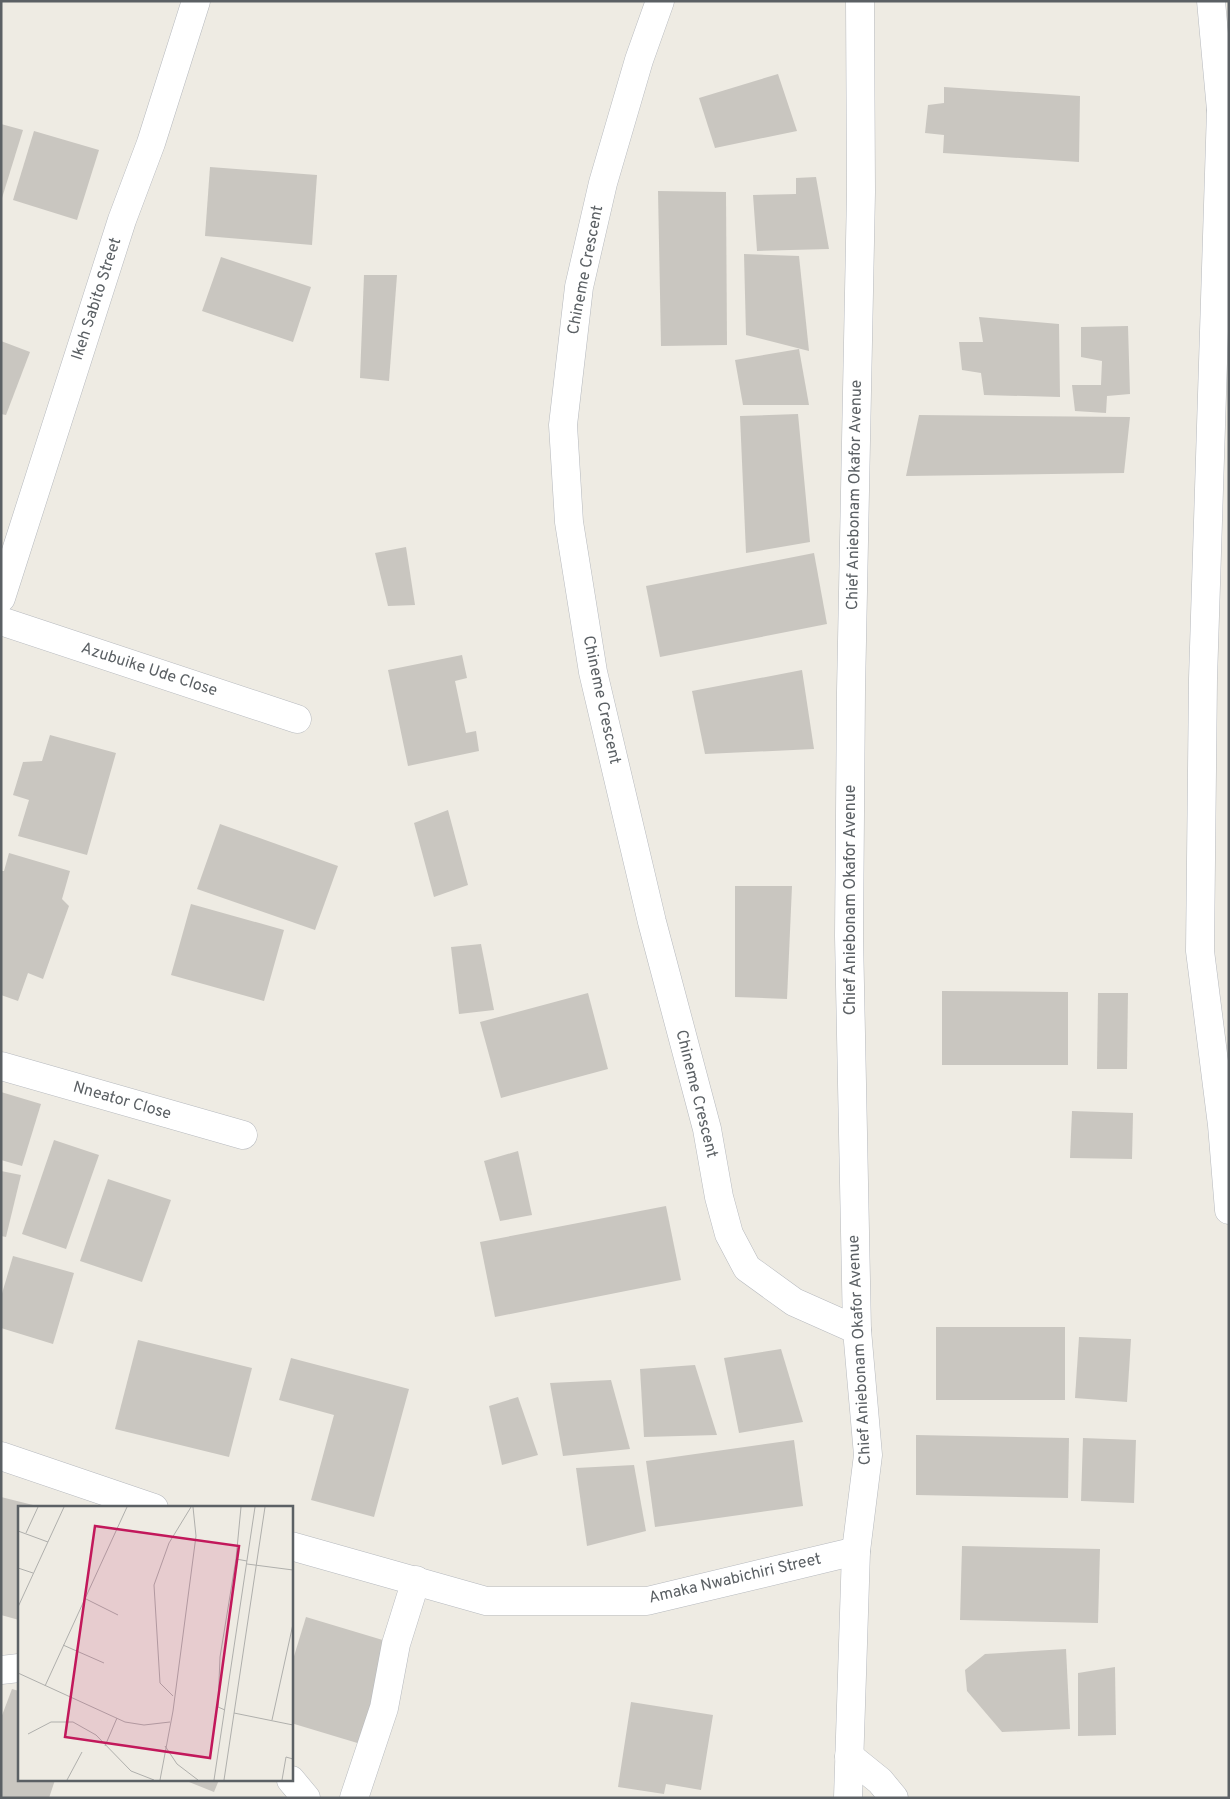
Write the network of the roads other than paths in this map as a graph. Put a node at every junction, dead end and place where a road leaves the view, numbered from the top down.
1 (196, 1) edge
2 (660, 1) edge
3 (860, 1) edge
4 (1210, 1) edge
5 (1225, 110) edge
6 (1, 598) edge
7 (1, 621) edge
8 (297, 719) dead end
9 (1, 1066) edge
10 (243, 1135) dead end
11 (1229, 1210) edge
12 (857, 1330) junction
13 (1, 1456) edge
14 (148, 1506) edge
15 (292, 1546) edge
16 (856, 1551) junction
17 (416, 1580) junction
18 (18, 1668) edge
19 (1, 1670) edge
20 (849, 1756) junction
21 (292, 1781) edge
22 (306, 1798) edge
23 (354, 1798) edge
24 (848, 1798) edge
25 (894, 1798) edge

1 - 6 street, Ikeh Sabito Street
2 - 12 street, Chineme Crescent
3 - 12 street, Chief Aniebonam Okafor Avenue
4 - 5 street
5 - 11 street
7 - 8 street, Azubuike Ude Close
9 - 10 street, Nneator Close
12 - 16 street, Chief Aniebonam Okafor Avenue
13 - 14 street
15 - 17 street, Amaka Nwabichiri Street
16 - 17 street, Amaka Nwabichiri Street
16 - 20 street, Chief Aniebonam Okafor Avenue
17 - 23 street
18 - 19 street
20 - 24 street, Chief Aniebonam Okafor Avenue
20 - 25 street
21 - 22 street

